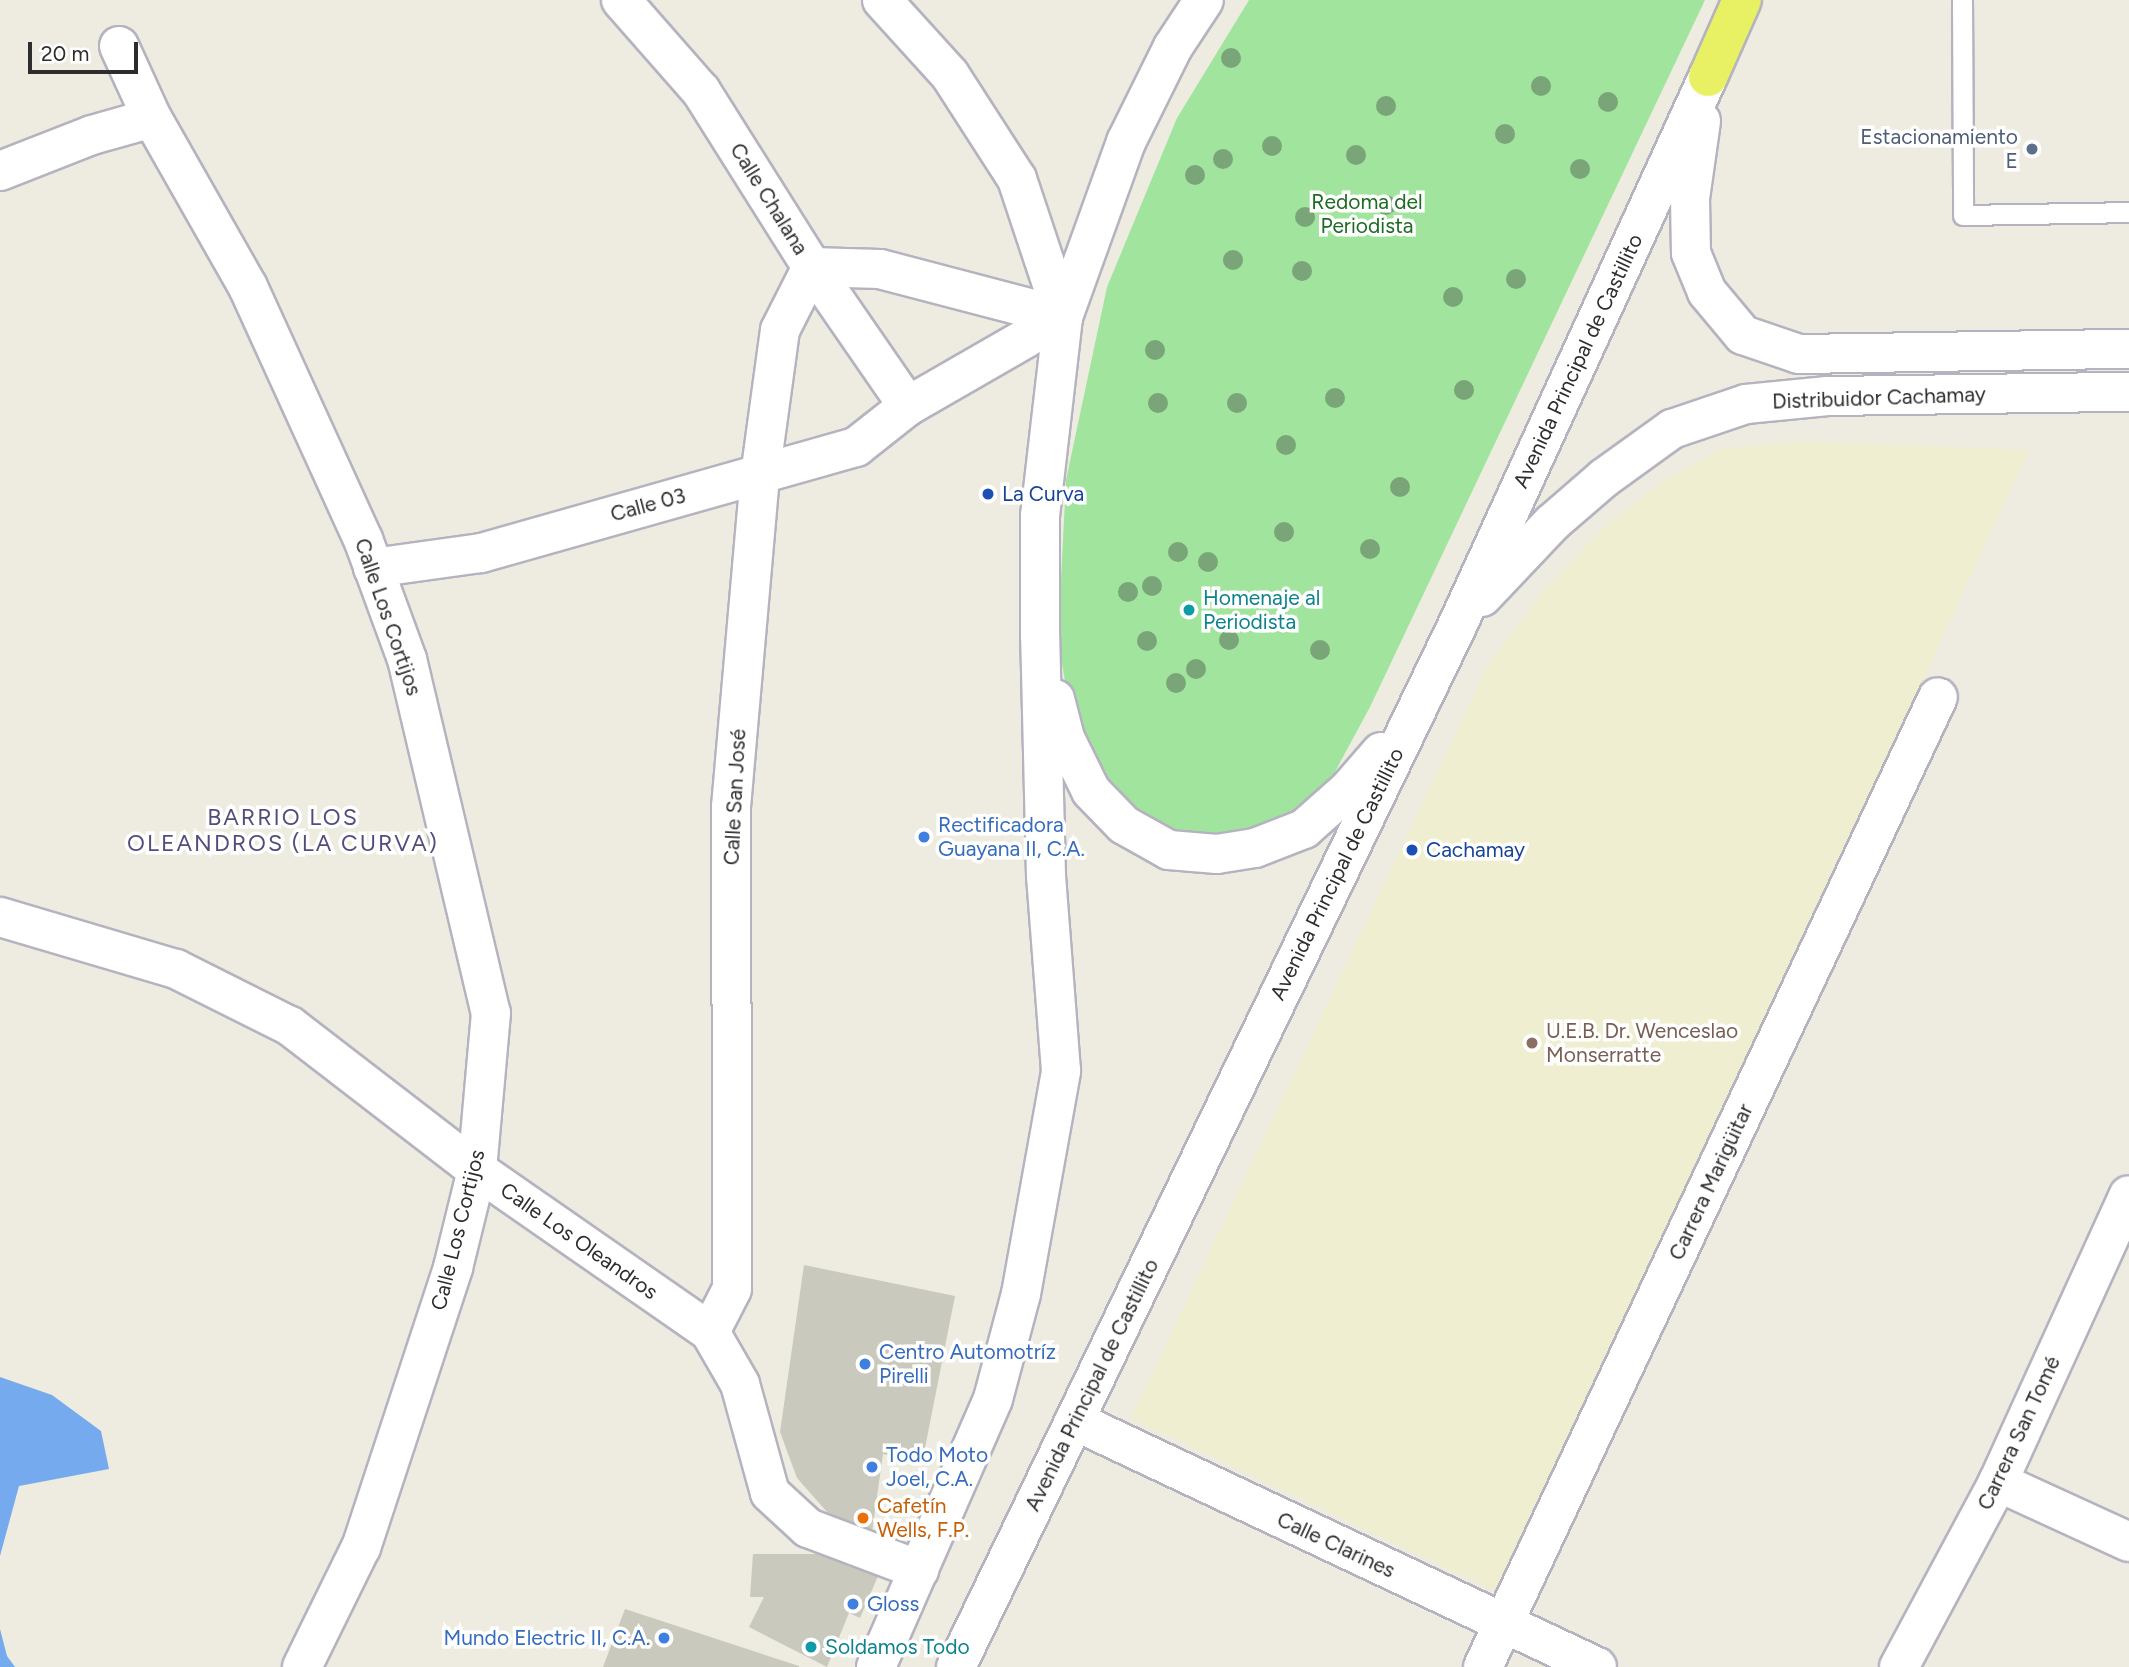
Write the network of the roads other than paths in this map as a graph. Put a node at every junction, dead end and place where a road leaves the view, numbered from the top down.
1 (621, 0) edge
2 (882, 0) edge
3 (1204, 0) edge
4 (1729, 0) edge
5 (1742, 0) edge
6 (1962, 0) edge
7 (119, 46) dead end
8 (1708, 77) junction
9 (152, 118) junction
10 (0, 171) edge
11 (2129, 212) edge
12 (812, 267) junction
13 (1063, 317) junction
14 (2129, 349) edge
15 (2129, 392) edge
16 (908, 406) junction
17 (761, 476) junction
18 (373, 568) junction
19 (1458, 624) junction
20 (1040, 636) junction
21 (1938, 697) dead end
22 (0, 917) edge
23 (477, 1170) junction
24 (2129, 1195) edge
25 (710, 1332) junction
26 (1075, 1421) junction
27 (1998, 1482) junction
28 (2129, 1542) edge
29 (919, 1570) junction
30 (1504, 1625) junction
31 (302, 1667) edge
32 (876, 1667) edge
33 (956, 1667) edge
34 (1483, 1667) edge
35 (1597, 1667) edge
36 (1899, 1667) edge

1 - 12 street, Calle Chalana
2 - 13 street
3 - 13 street
4 - 8 street
5 - 8 main road
6 - 11 lane
7 - 9 street, Calle Los Cortijos
8 - 14 street, Distribuidor Cachamay
8 - 19 street, Avenida Principal de Castillito
9 - 10 street
9 - 18 street, Calle Los Cortijos
12 - 13 street
12 - 16 street, Calle Chalana
12 - 17 street, Calle San José
13 - 16 street, Calle 03
13 - 20 street
15 - 19 street, Distribuidor Cachamay
16 - 17 street, Calle 03
17 - 18 street, Calle 03
17 - 25 street, Calle San José
18 - 23 street, Calle Los Cortijos
19 - 20 street
19 - 26 street, Avenida Principal de Castillito
20 - 29 street
21 - 30 street, Carrera Marigüitar
22 - 23 street, Calle Los Oleandros
23 - 25 street, Calle Los Oleandros
23 - 31 street, Calle Los Cortijos
24 - 27 street, Carrera San Tomé
25 - 29 street, Calle Los Oleandros
26 - 30 street, Calle Clarines
26 - 33 street, Avenida Principal de Castillito
27 - 28 street
27 - 36 street, Carrera San Tomé
29 - 32 street
30 - 34 street, Carrera Marigüitar
30 - 35 street, Calle Clarines

